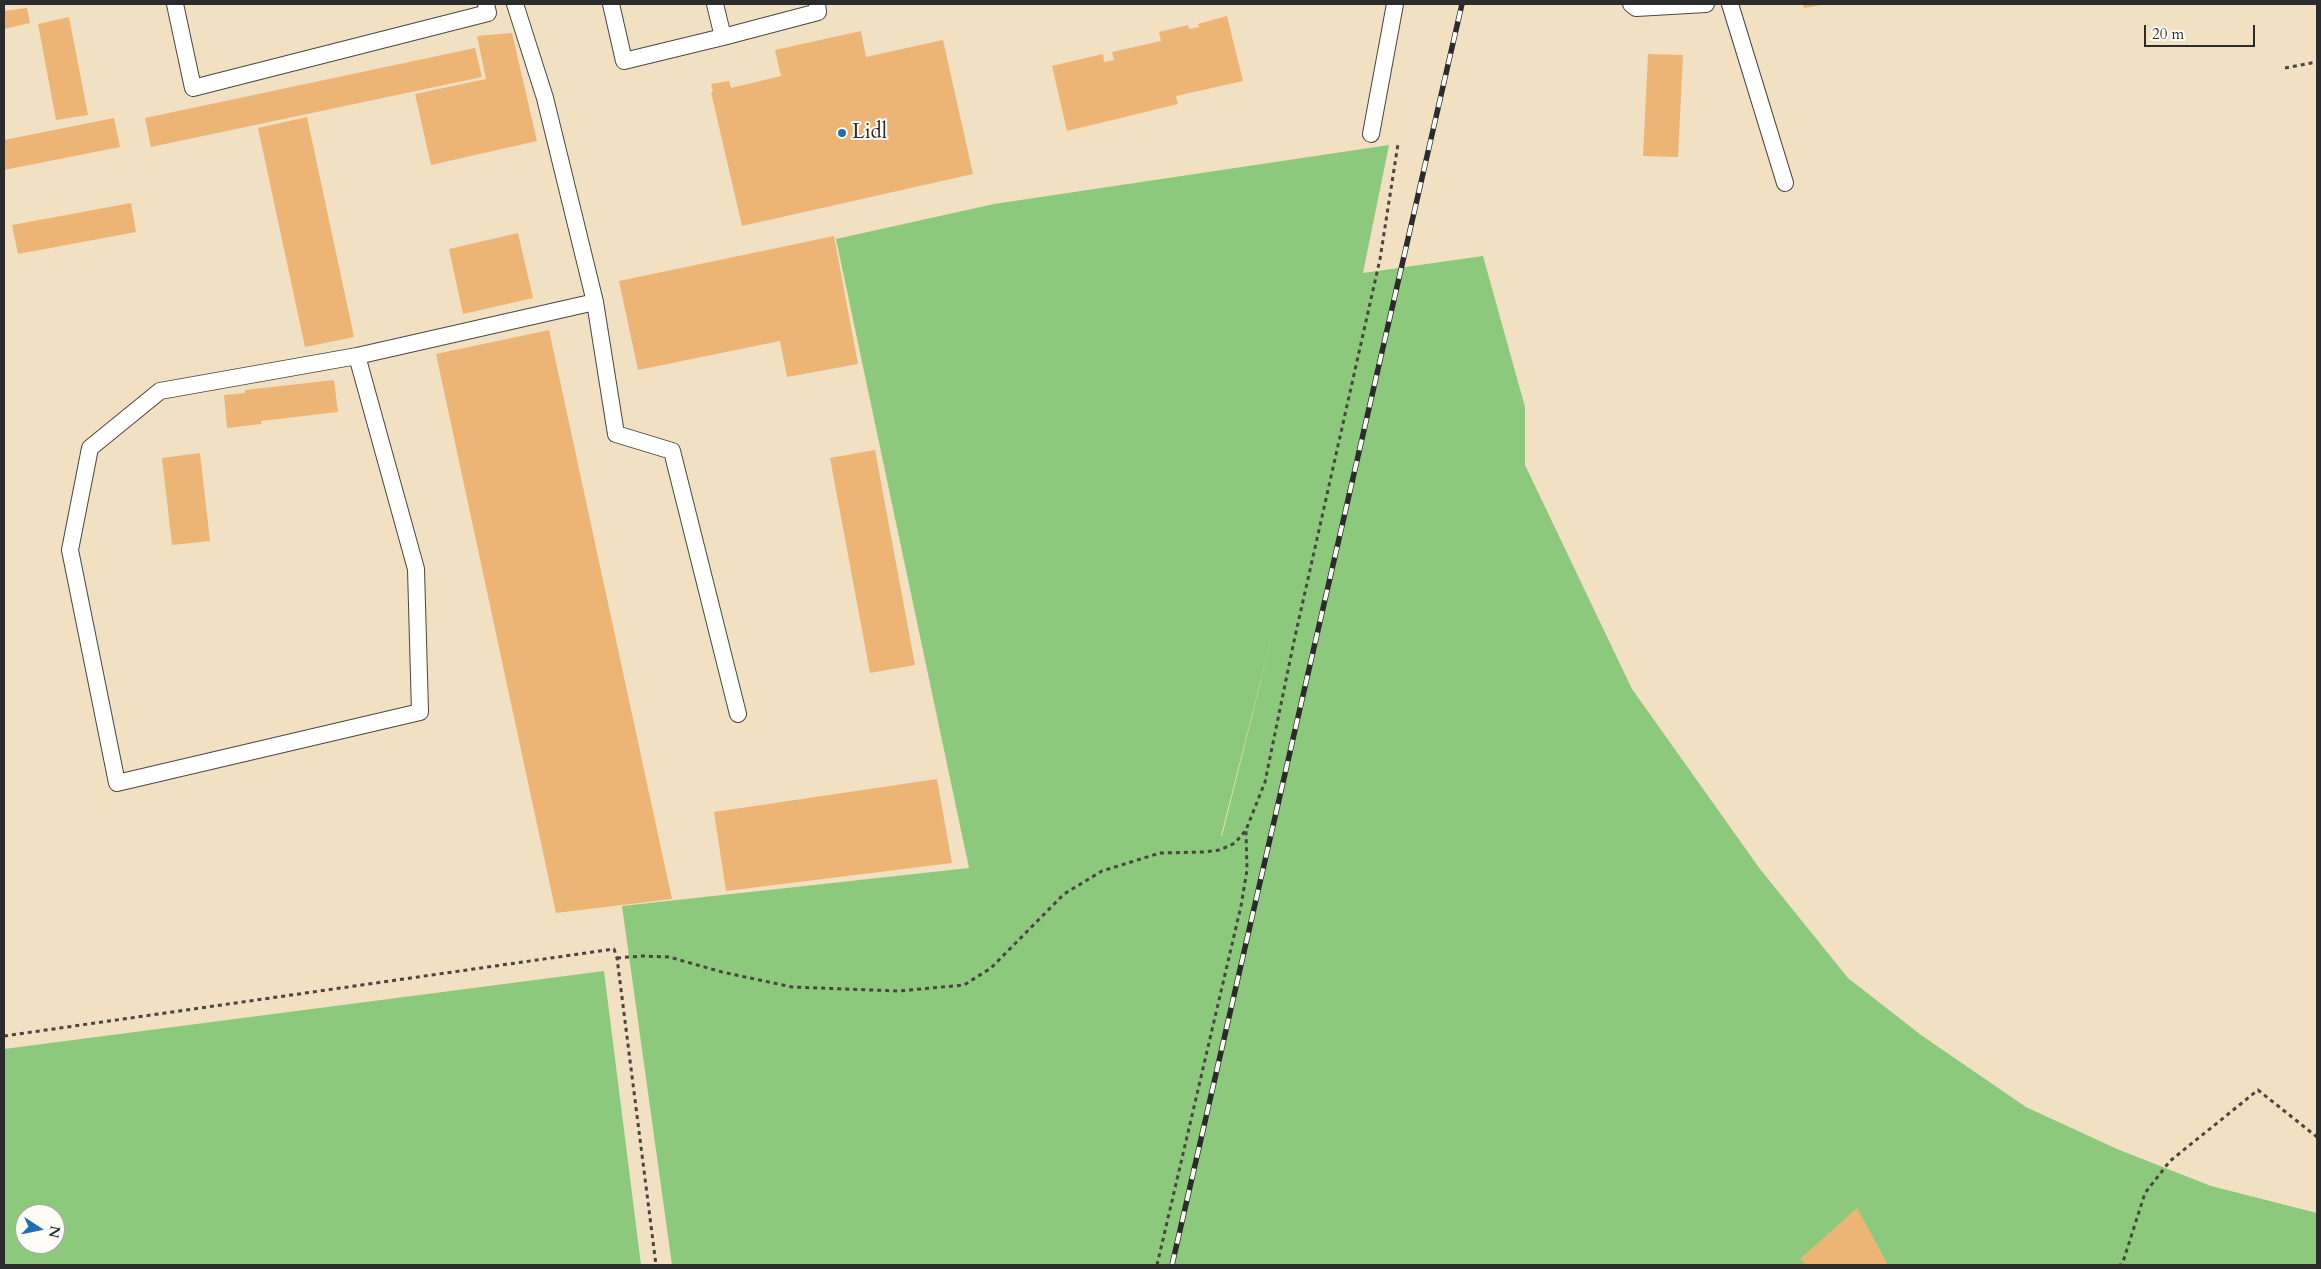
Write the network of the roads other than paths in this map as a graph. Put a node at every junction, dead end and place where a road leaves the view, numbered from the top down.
1 (175, 4) edge
2 (486, 4) edge
3 (515, 4) edge
4 (610, 4) edge
5 (715, 4) edge
6 (817, 4) edge
7 (1395, 4) edge
8 (1631, 4) edge
9 (1706, 4) edge
10 (1730, 4) edge
11 (723, 36) junction
12 (1370, 134) dead end
13 (1785, 184) dead end
14 (595, 302) junction
15 (357, 356) junction
16 (738, 714) dead end

1 - 2 lane
3 - 14 lane
4 - 11 lane
5 - 11 lane
6 - 11 lane
7 - 12 lane
8 - 9 lane
10 - 13 lane
14 - 15 lane
14 - 16 lane
15 - 15 lane

